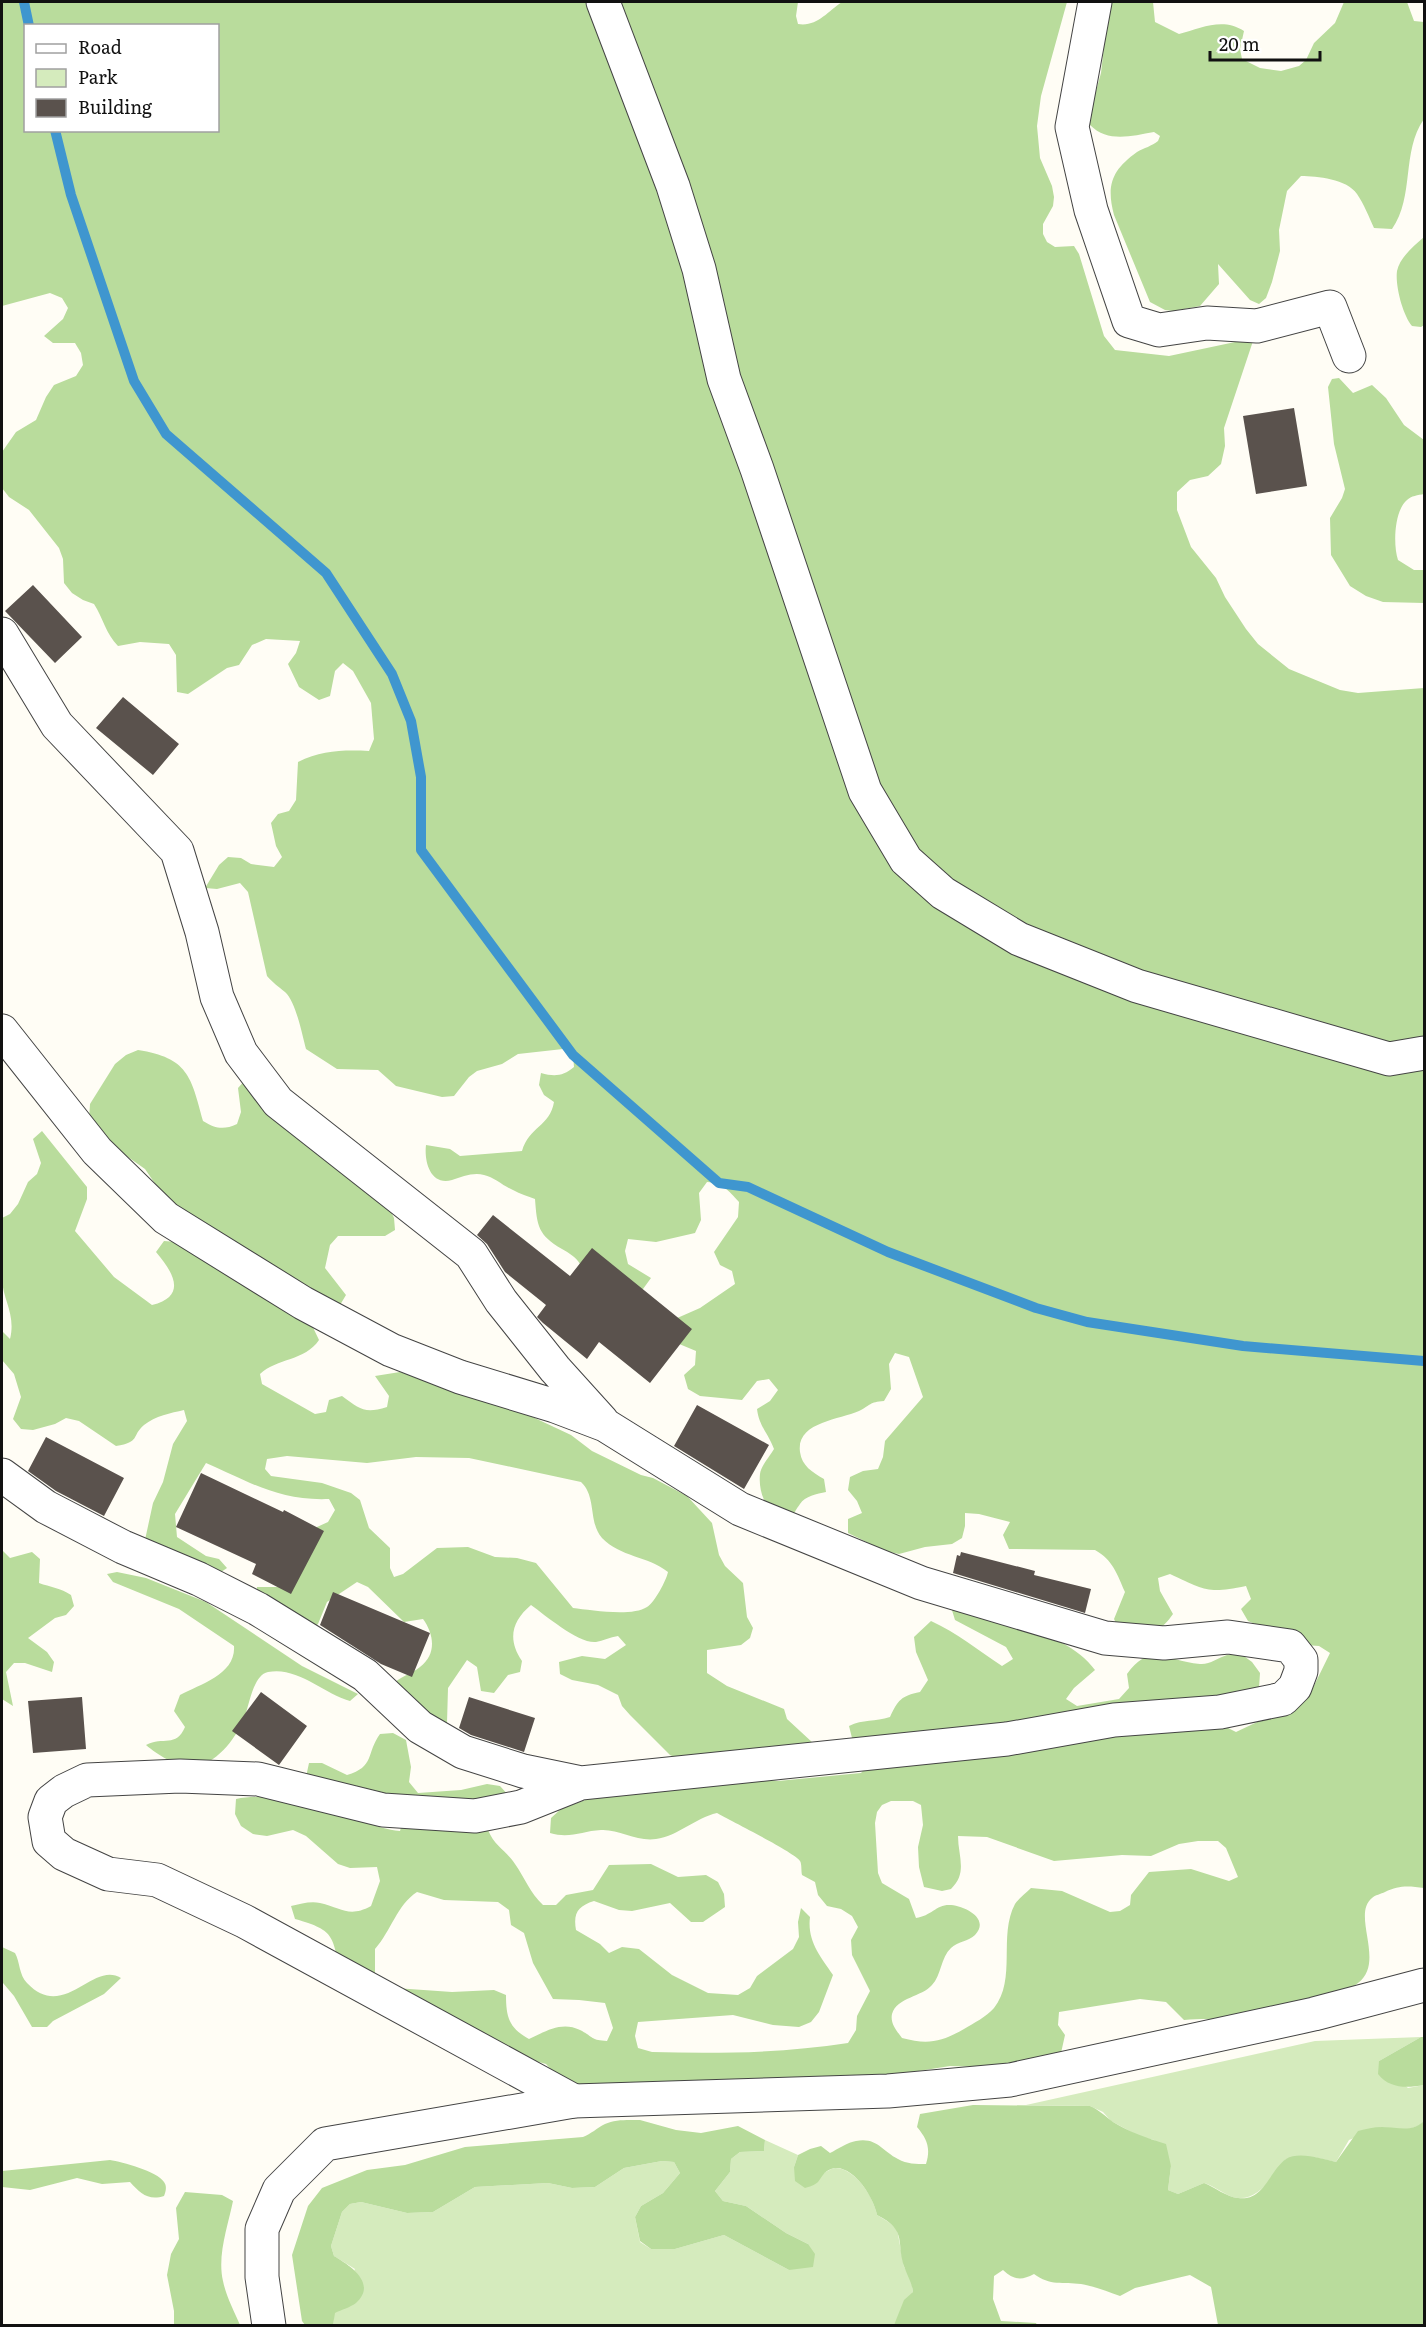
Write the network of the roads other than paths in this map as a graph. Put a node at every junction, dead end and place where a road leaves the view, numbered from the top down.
1 (603, 2) edge
2 (1095, 2) edge
3 (1349, 356) dead end
4 (2, 634) edge
5 (2, 1031) edge
6 (1425, 1053) edge
7 (605, 1425) junction
8 (2, 1475) edge
9 (581, 1783) junction
10 (1425, 1985) edge
11 (574, 2101) junction
12 (269, 2325) edge

1 - 6 street
2 - 3 street
4 - 7 street
5 - 7 street
7 - 9 street
8 - 9 street
9 - 11 street
10 - 11 street
11 - 12 street

